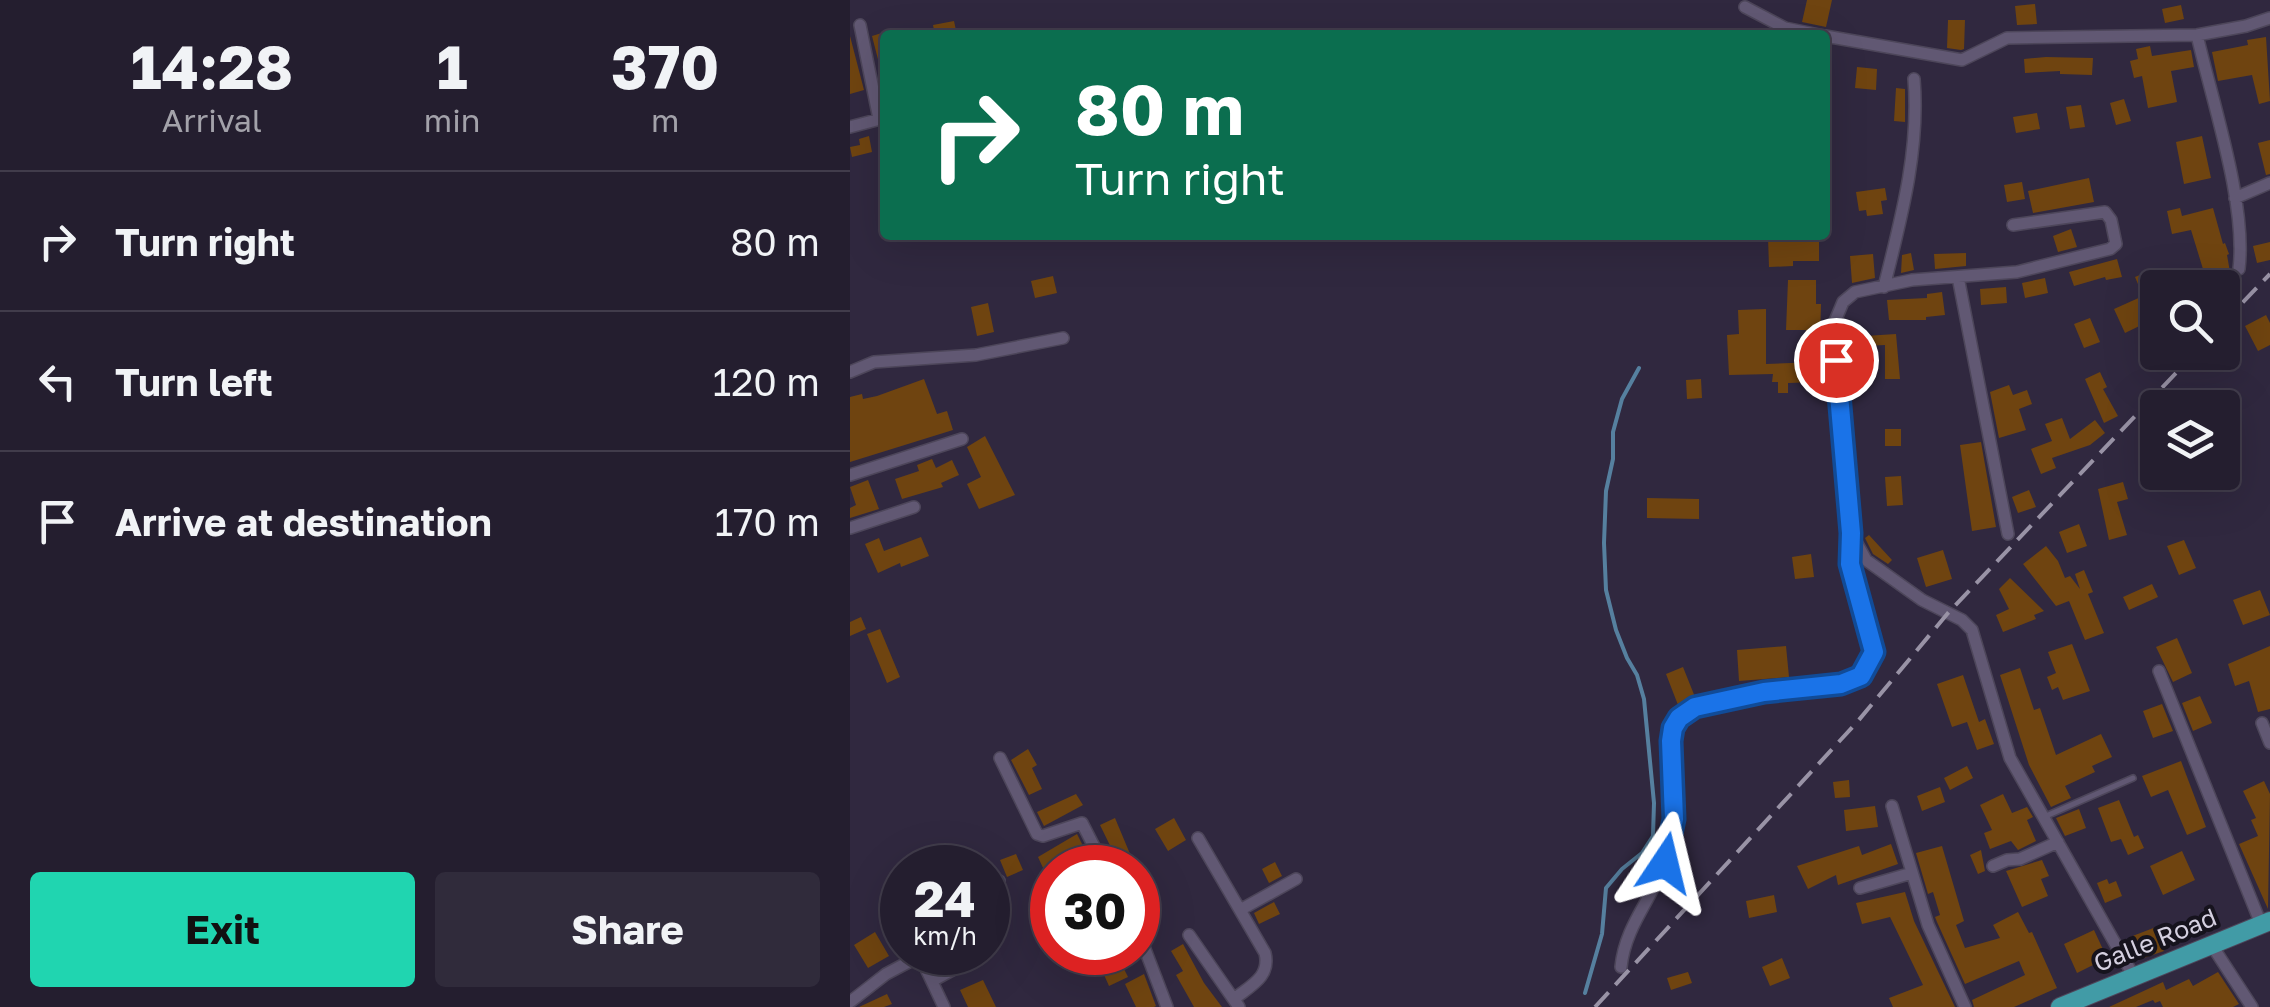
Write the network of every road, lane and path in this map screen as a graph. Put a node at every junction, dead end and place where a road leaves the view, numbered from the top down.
1 (1744, 7) dead end
2 (2270, 18) edge
3 (860, 25) dead end
4 (1794, 30) edge
5 (2197, 35) junction
6 (1830, 37) edge
7 (1914, 79) dead end
8 (880, 110) edge
9 (880, 119) edge
10 (850, 127) edge
11 (2270, 184) edge
12 (2235, 198) junction
13 (2012, 225) dead end
14 (2238, 269) dead end
15 (1958, 277) junction
16 (1884, 287) junction
17 (1063, 338) dead end
18 (850, 372) edge
19 (962, 439) dead end
20 (850, 475) edge
21 (914, 507) dead end
22 (850, 528) edge
23 (1851, 533) junction
24 (2008, 534) dead end
25 (2159, 671) dead end
26 (2262, 722) dead end
27 (2270, 743) edge
28 (1000, 758) dead end
29 (2132, 778) dead end
30 (1892, 806) dead end
31 (2044, 817) junction
32 (1198, 838) dead end
33 (2058, 842) junction
34 (1093, 845) edge
35 (1993, 866) dead end
36 (1912, 873) junction
37 (1296, 879) dead end
38 (1860, 888) dead end
39 (1240, 910) junction
40 (2266, 923) edge
41 (1188, 935) dead end
42 (2211, 944) junction
43 (1621, 967) dead end
44 (943, 975) edge
45 (1155, 975) edge
46 (2133, 975) junction
47 (932, 981) junction
48 (850, 1002) edge
49 (2084, 1002) edge
50 (1237, 1003) edge
51 (944, 1007) edge
52 (1167, 1007) edge
53 (1965, 1007) edge
54 (2060, 1007) edge
55 (2252, 1007) edge

1 - 4 street
2 - 5 street
3 - 8 street
5 - 6 street
5 - 12 street
7 - 16 street
9 - 10 street
11 - 12 street
12 - 14 street
13 - 15 street
15 - 16 street
15 - 24 street
16 - 23 street
17 - 18 street
19 - 20 street
21 - 22 street
23 - 31 street
23 - 43 street
25 - 40 street
26 - 27 street
28 - 34 street
29 - 31 lane
30 - 36 street
31 - 33 street
32 - 39 street
33 - 35 street
33 - 46 street
36 - 38 street
36 - 53 street
37 - 39 street
39 - 50 street
40 - 42 highway, Galle Road
41 - 50 street
42 - 46 highway, Galle Road
42 - 55 street
44 - 47 street
45 - 52 street
46 - 49 highway, Galle Road
47 - 48 street
47 - 51 street
49 - 54 highway, Galle Road

